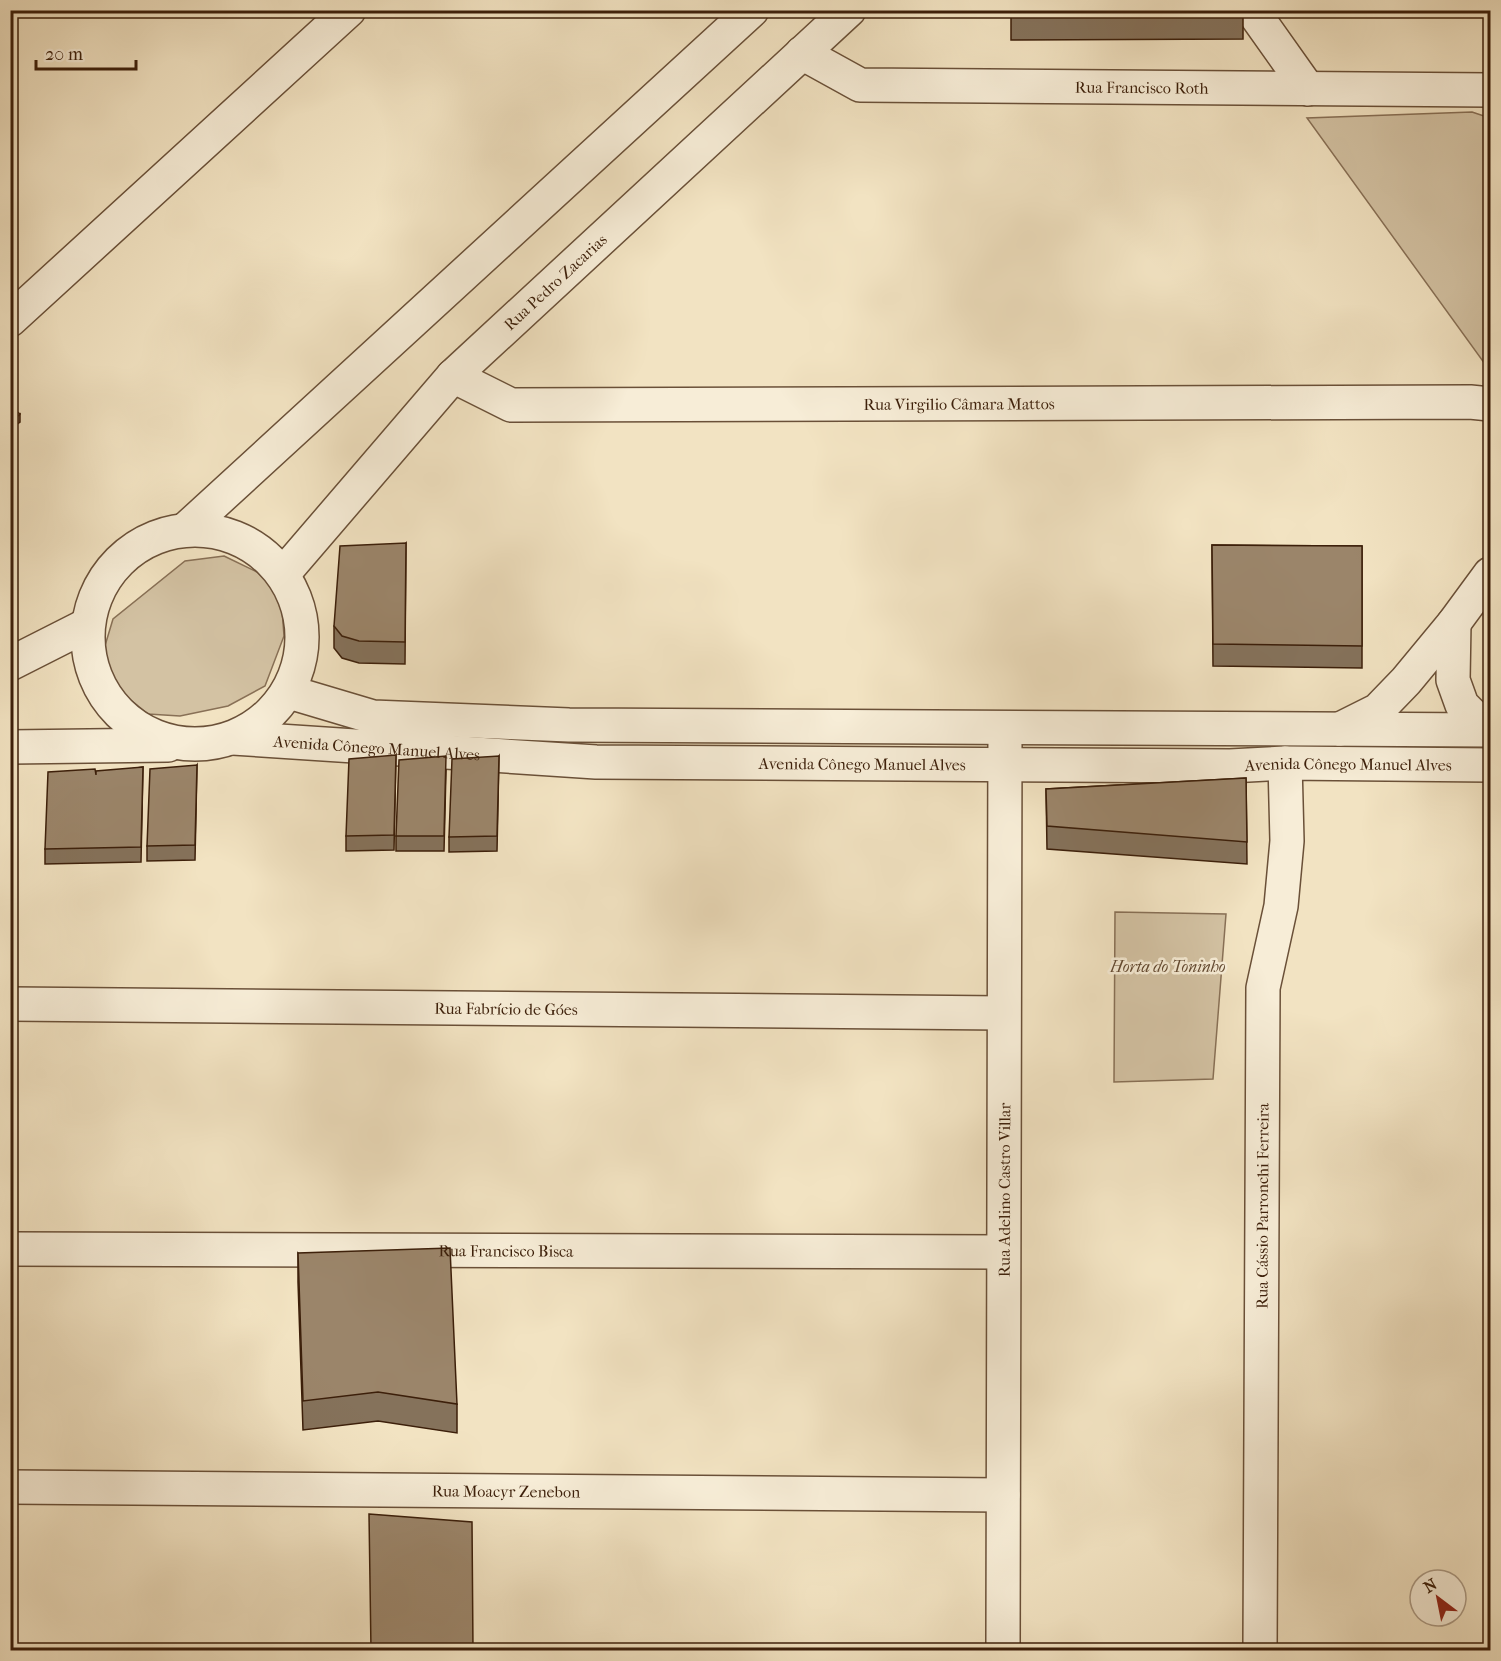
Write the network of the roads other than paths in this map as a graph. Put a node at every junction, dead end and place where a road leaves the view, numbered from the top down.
1 (350, 10) edge
2 (752, 10) edge
3 (849, 10) edge
4 (1252, 10) edge
5 (802, 53) junction
6 (1308, 89) junction
7 (1491, 90) edge
8 (10, 320) edge
9 (453, 376) junction
10 (1484, 407) edge
11 (186, 529) junction
12 (283, 574) junction
13 (1491, 574) edge
14 (1454, 623) junction
15 (87, 625) junction
16 (10, 664) edge
17 (289, 692) junction
18 (1005, 728) junction
19 (1340, 729) junction
20 (1489, 730) edge
21 (233, 738) junction
22 (197, 745) junction
23 (10, 747) edge
24 (1285, 763) junction
25 (1005, 765) junction
26 (1491, 765) edge
27 (10, 1004) edge
28 (1004, 1013) junction
29 (10, 1249) edge
30 (1004, 1252) junction
31 (10, 1487) edge
32 (1003, 1495) junction
33 (1003, 1650) edge
34 (1260, 1650) edge

1 - 8 street
2 - 11 street
3 - 5 street, Rua Pedro Zacarias
4 - 6 street
5 - 6 street, Rua Francisco Roth
5 - 9 street, Rua Pedro Zacarias
6 - 7 street, Rua Francisco Roth
9 - 10 street, Rua Virgilio Câmara Mattos
9 - 12 street, Rua Pedro Zacarias
11 - 12 street
11 - 15 street
12 - 17 street
13 - 14 street
14 - 19 street
14 - 20 street
15 - 16 street
15 - 22 street
17 - 18 street, Avenida Cônego Manuel Alves
17 - 21 street
18 - 19 street, Avenida Cônego Manuel Alves
18 - 25 street, Rua Adelino Castro Villar
19 - 20 street, Avenida Cônego Manuel Alves
21 - 22 street
21 - 25 street, Avenida Cônego Manuel Alves
22 - 23 street
24 - 25 street, Avenida Cônego Manuel Alves
24 - 26 street, Avenida Cônego Manuel Alves
24 - 34 street, Rua Cássio Parronchi Ferreira
25 - 28 street, Rua Adelino Castro Villar
27 - 28 street, Rua Fabrício de Góes
28 - 30 street, Rua Adelino Castro Villar
29 - 30 street, Rua Francisco Bisca
30 - 32 street, Rua Adelino Castro Villar
31 - 32 street, Rua Moacyr Zenebon
32 - 33 street, Rua Adelino Castro Villar

